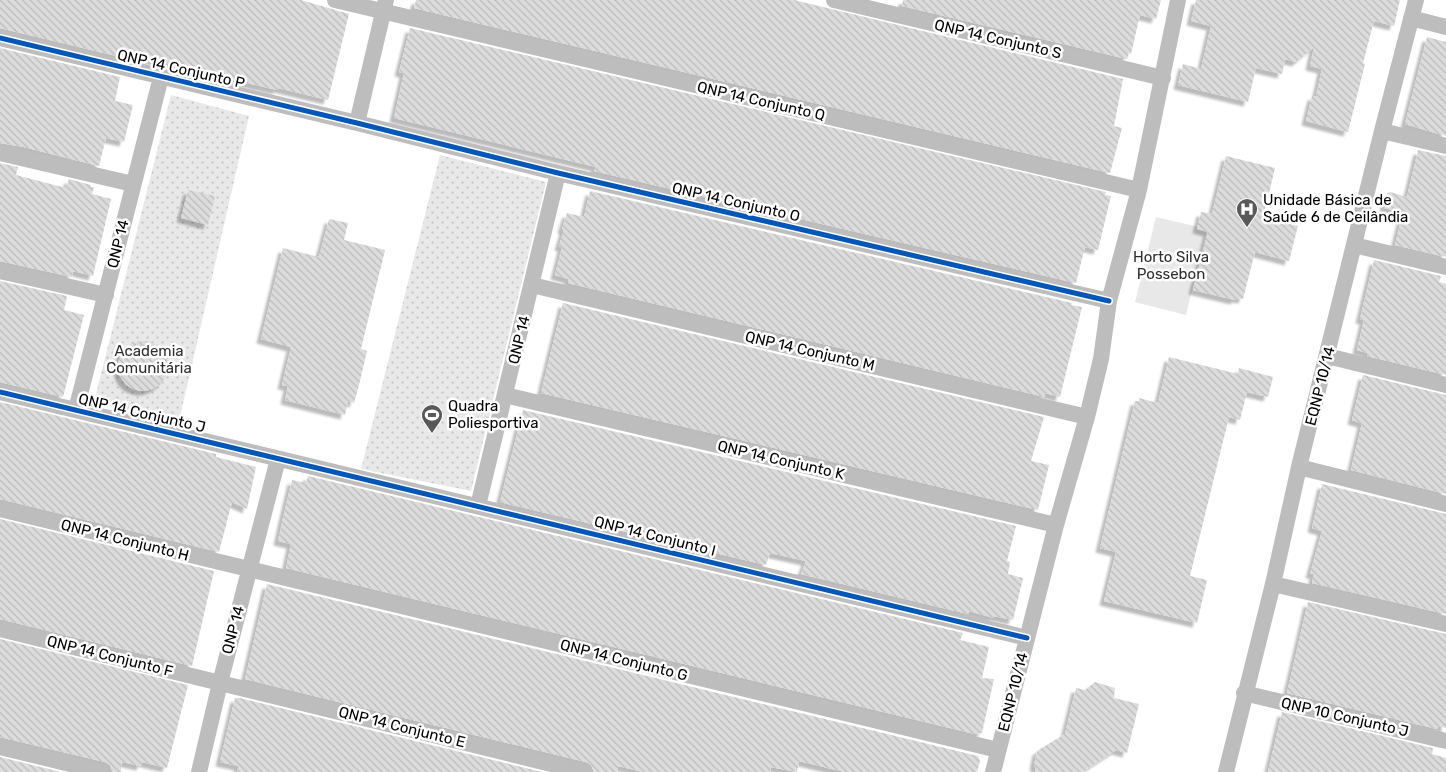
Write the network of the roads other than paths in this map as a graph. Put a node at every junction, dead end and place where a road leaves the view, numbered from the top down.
1 (335, 0) edge
2 (834, 0) edge
3 (1178, 0) edge
4 (1416, 0) edge
5 (385, 6) edge
6 (1411, 18) junction
7 (1446, 27) edge
8 (0, 38) edge
9 (160, 77) junction
10 (1162, 78) junction
11 (357, 123) junction
12 (1382, 131) junction
13 (1446, 146) edge
14 (0, 153) edge
15 (558, 174) junction
16 (133, 184) junction
17 (1139, 190) junction
18 (1354, 245) junction
19 (1446, 267) edge
20 (0, 271) edge
21 (532, 285) junction
22 (106, 295) junction
23 (1109, 300) junction
24 (1327, 356) junction
25 (1446, 385) edge
26 (0, 392) edge
27 (505, 395) junction
28 (76, 410) junction
29 (1087, 417) junction
30 (278, 459) junction
31 (1299, 468) junction
32 (1446, 504) edge
33 (478, 506) junction
34 (0, 509) edge
35 (1056, 525) junction
36 (249, 570) junction
37 (1273, 584) junction
38 (1446, 624) edge
39 (0, 629) edge
40 (1026, 638) junction
41 (220, 683) junction
42 (1244, 693) junction
43 (1446, 741) edge
44 (0, 747) edge
45 (998, 750) junction
46 (103, 772) edge
47 (199, 772) edge
48 (584, 772) edge
49 (993, 772) edge
50 (1226, 772) edge

1 - 5 street, QNP 14 Conjunto Q
2 - 10 street, QNP 14 Conjunto S
3 - 10 street, EQNP 10/14
4 - 6 street, EQNP 10/14
5 - 11 street
5 - 17 street, QNP 14 Conjunto Q
6 - 7 street
6 - 12 street, EQNP 10/14
8 - 9 street, QNP 14 Conjunto P
9 - 11 street, QNP 14 Conjunto P
9 - 16 street, QNP 14
10 - 17 street, EQNP 10/14
11 - 15 street, QNP 14 Conjunto O
12 - 13 street
12 - 18 street, EQNP 10/14
14 - 16 street
15 - 21 street, QNP 14
15 - 23 street, QNP 14 Conjunto O
16 - 22 street, QNP 14
17 - 23 street, EQNP 10/14
18 - 19 street
18 - 24 street, EQNP 10/14
20 - 22 street
21 - 27 street, QNP 14
21 - 29 street, QNP 14 Conjunto M
22 - 28 street, QNP 14
23 - 29 street, EQNP 10/14
24 - 25 street
24 - 31 street, EQNP 10/14
26 - 28 street, QNP 14 Conjunto J
27 - 33 street, QNP 14
27 - 35 street, QNP 14 Conjunto K
28 - 30 street, QNP 14 Conjunto J
29 - 35 street, EQNP 10/14
30 - 33 street, QNP 14 Conjunto I
30 - 36 street, QNP 14
31 - 32 street
31 - 37 street, EQNP 10/14
33 - 40 street, QNP 14 Conjunto I
34 - 36 street, QNP 14 Conjunto H
35 - 40 street, EQNP 10/14
36 - 41 street, QNP 14
36 - 45 street, QNP 14 Conjunto G
37 - 38 street
37 - 42 street, EQNP 10/14
39 - 41 street, QNP 14 Conjunto F
40 - 45 street, EQNP 10/14
41 - 47 street, QNP 14
41 - 48 street, QNP 14 Conjunto E
42 - 43 street, QNP 10 Conjunto J
42 - 50 street, EQNP 10/14
44 - 46 street
45 - 49 street, EQNP 10/14

